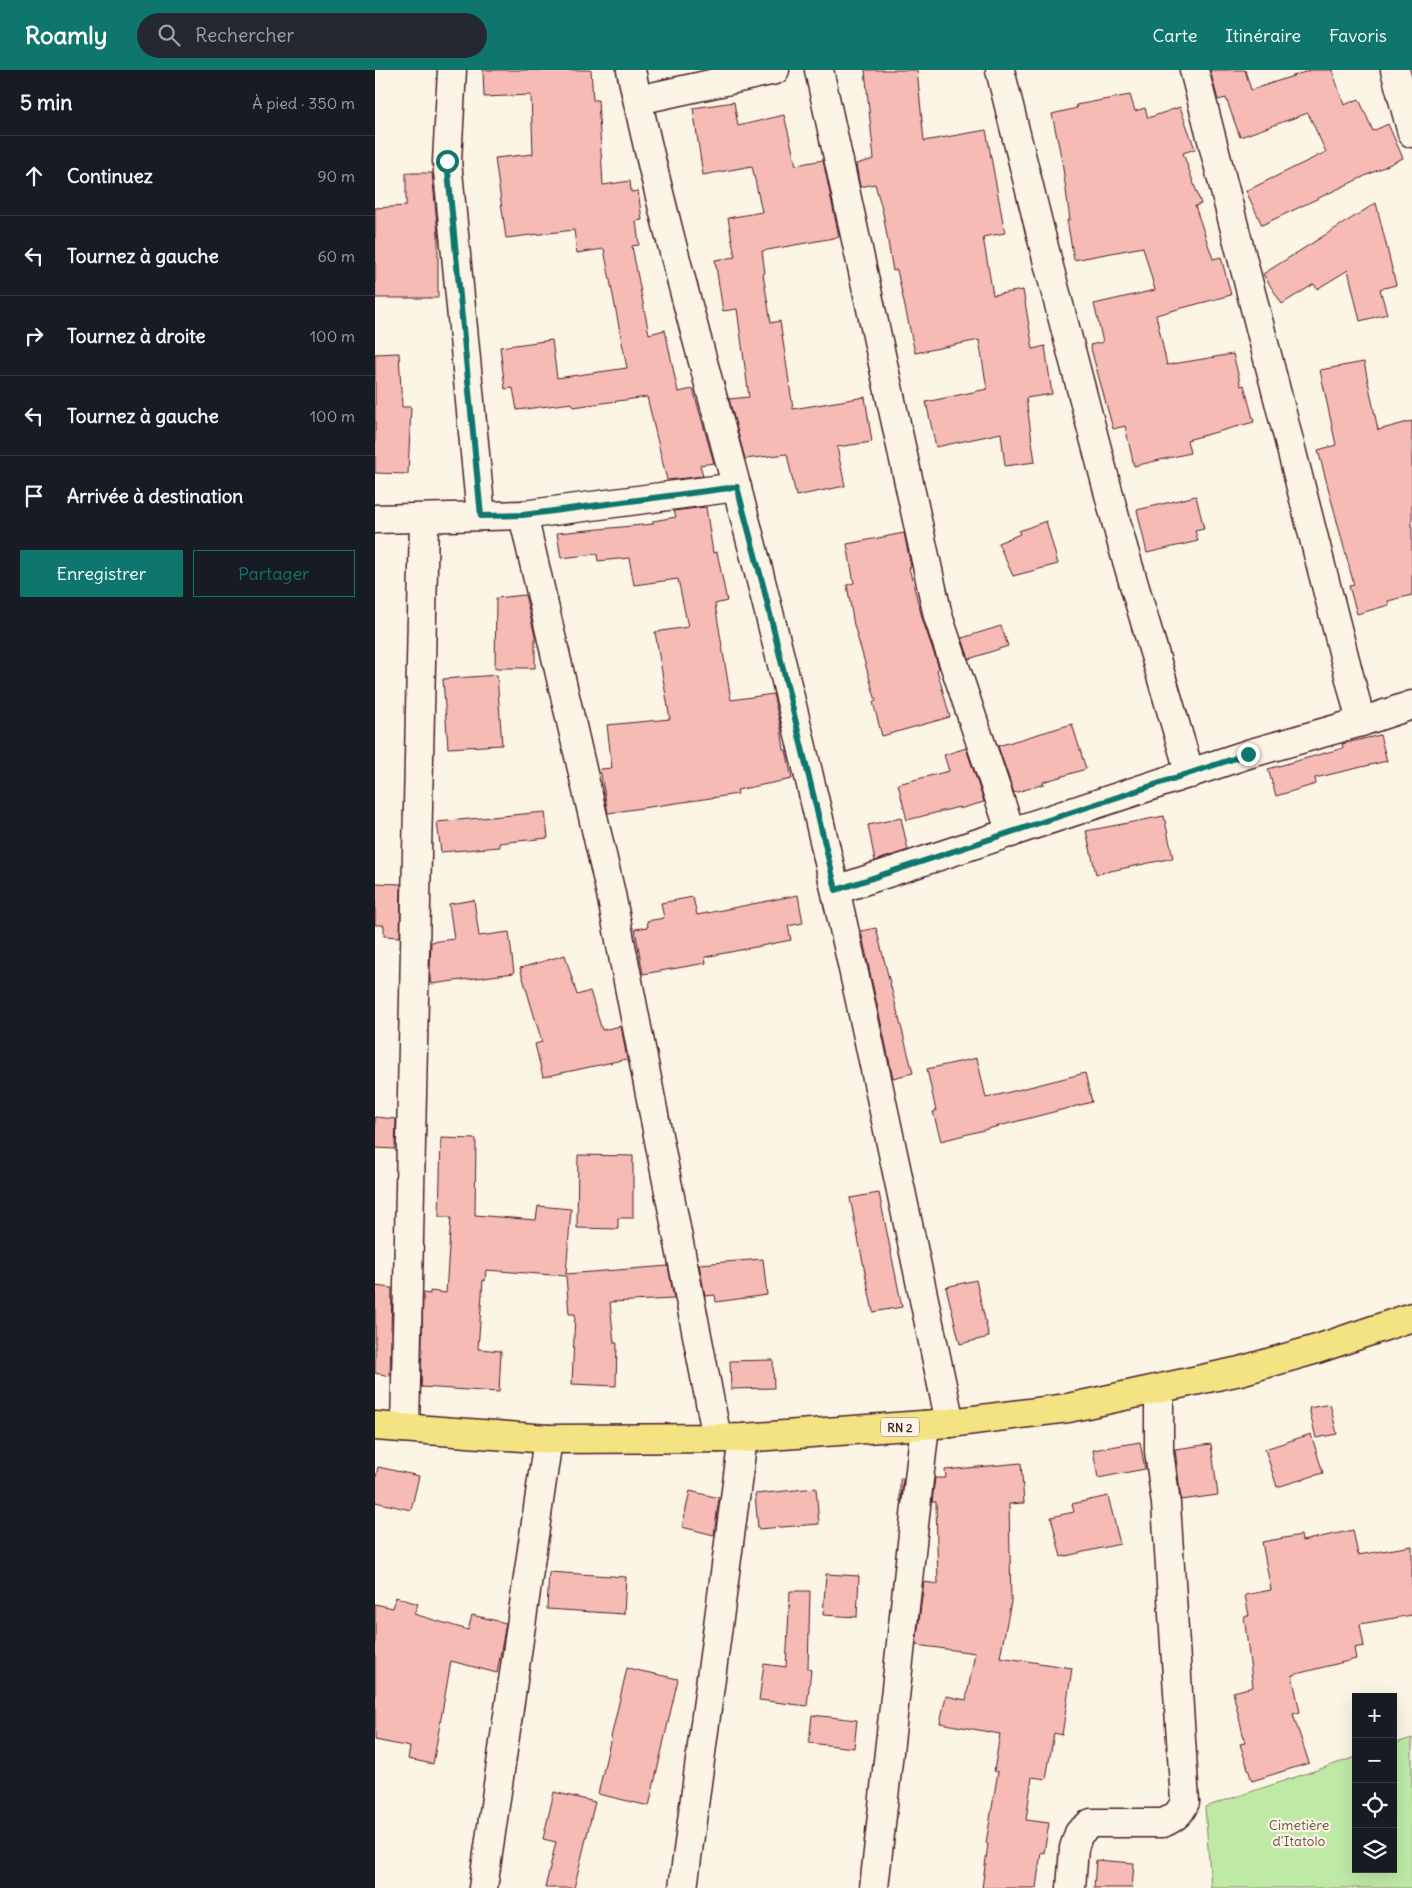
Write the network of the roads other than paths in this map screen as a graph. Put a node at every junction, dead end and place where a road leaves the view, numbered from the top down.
1 (452, 70) edge
2 (631, 70) edge
3 (775, 70) edge
4 (819, 70) edge
5 (1000, 70) edge
6 (1194, 70) edge
7 (1395, 70) edge
8 (638, 100) junction
9 (1412, 134) edge
10 (737, 487) junction
11 (523, 515) junction
12 (481, 516) junction
13 (375, 519) edge
14 (424, 519) junction
15 (1412, 705) edge
16 (1361, 722) junction
17 (1189, 774) junction
18 (1011, 833) junction
19 (836, 890) junction
20 (1412, 1317) edge
21 (1159, 1389) junction
22 (938, 1424) junction
23 (375, 1426) edge
24 (405, 1428) junction
25 (730, 1438) junction
26 (548, 1439) junction
27 (483, 1888) edge
28 (683, 1888) edge
29 (874, 1888) edge
30 (1071, 1888) edge

1 - 12 street
2 - 8 street
3 - 8 street
4 - 18 street
5 - 17 street
6 - 16 street
7 - 9 street
8 - 10 street
10 - 11 street
10 - 19 street
11 - 12 street
11 - 25 street
12 - 14 street
13 - 14 street
14 - 24 street
15 - 16 street
16 - 17 street
17 - 18 street
18 - 19 street
19 - 22 street
20 - 21 highway, RN 2
21 - 22 highway, RN 2
21 - 30 street
22 - 25 highway, RN 2
22 - 29 street
23 - 24 highway, RN 2
24 - 26 highway, RN 2
25 - 26 highway, RN 2
25 - 28 street
26 - 27 street

